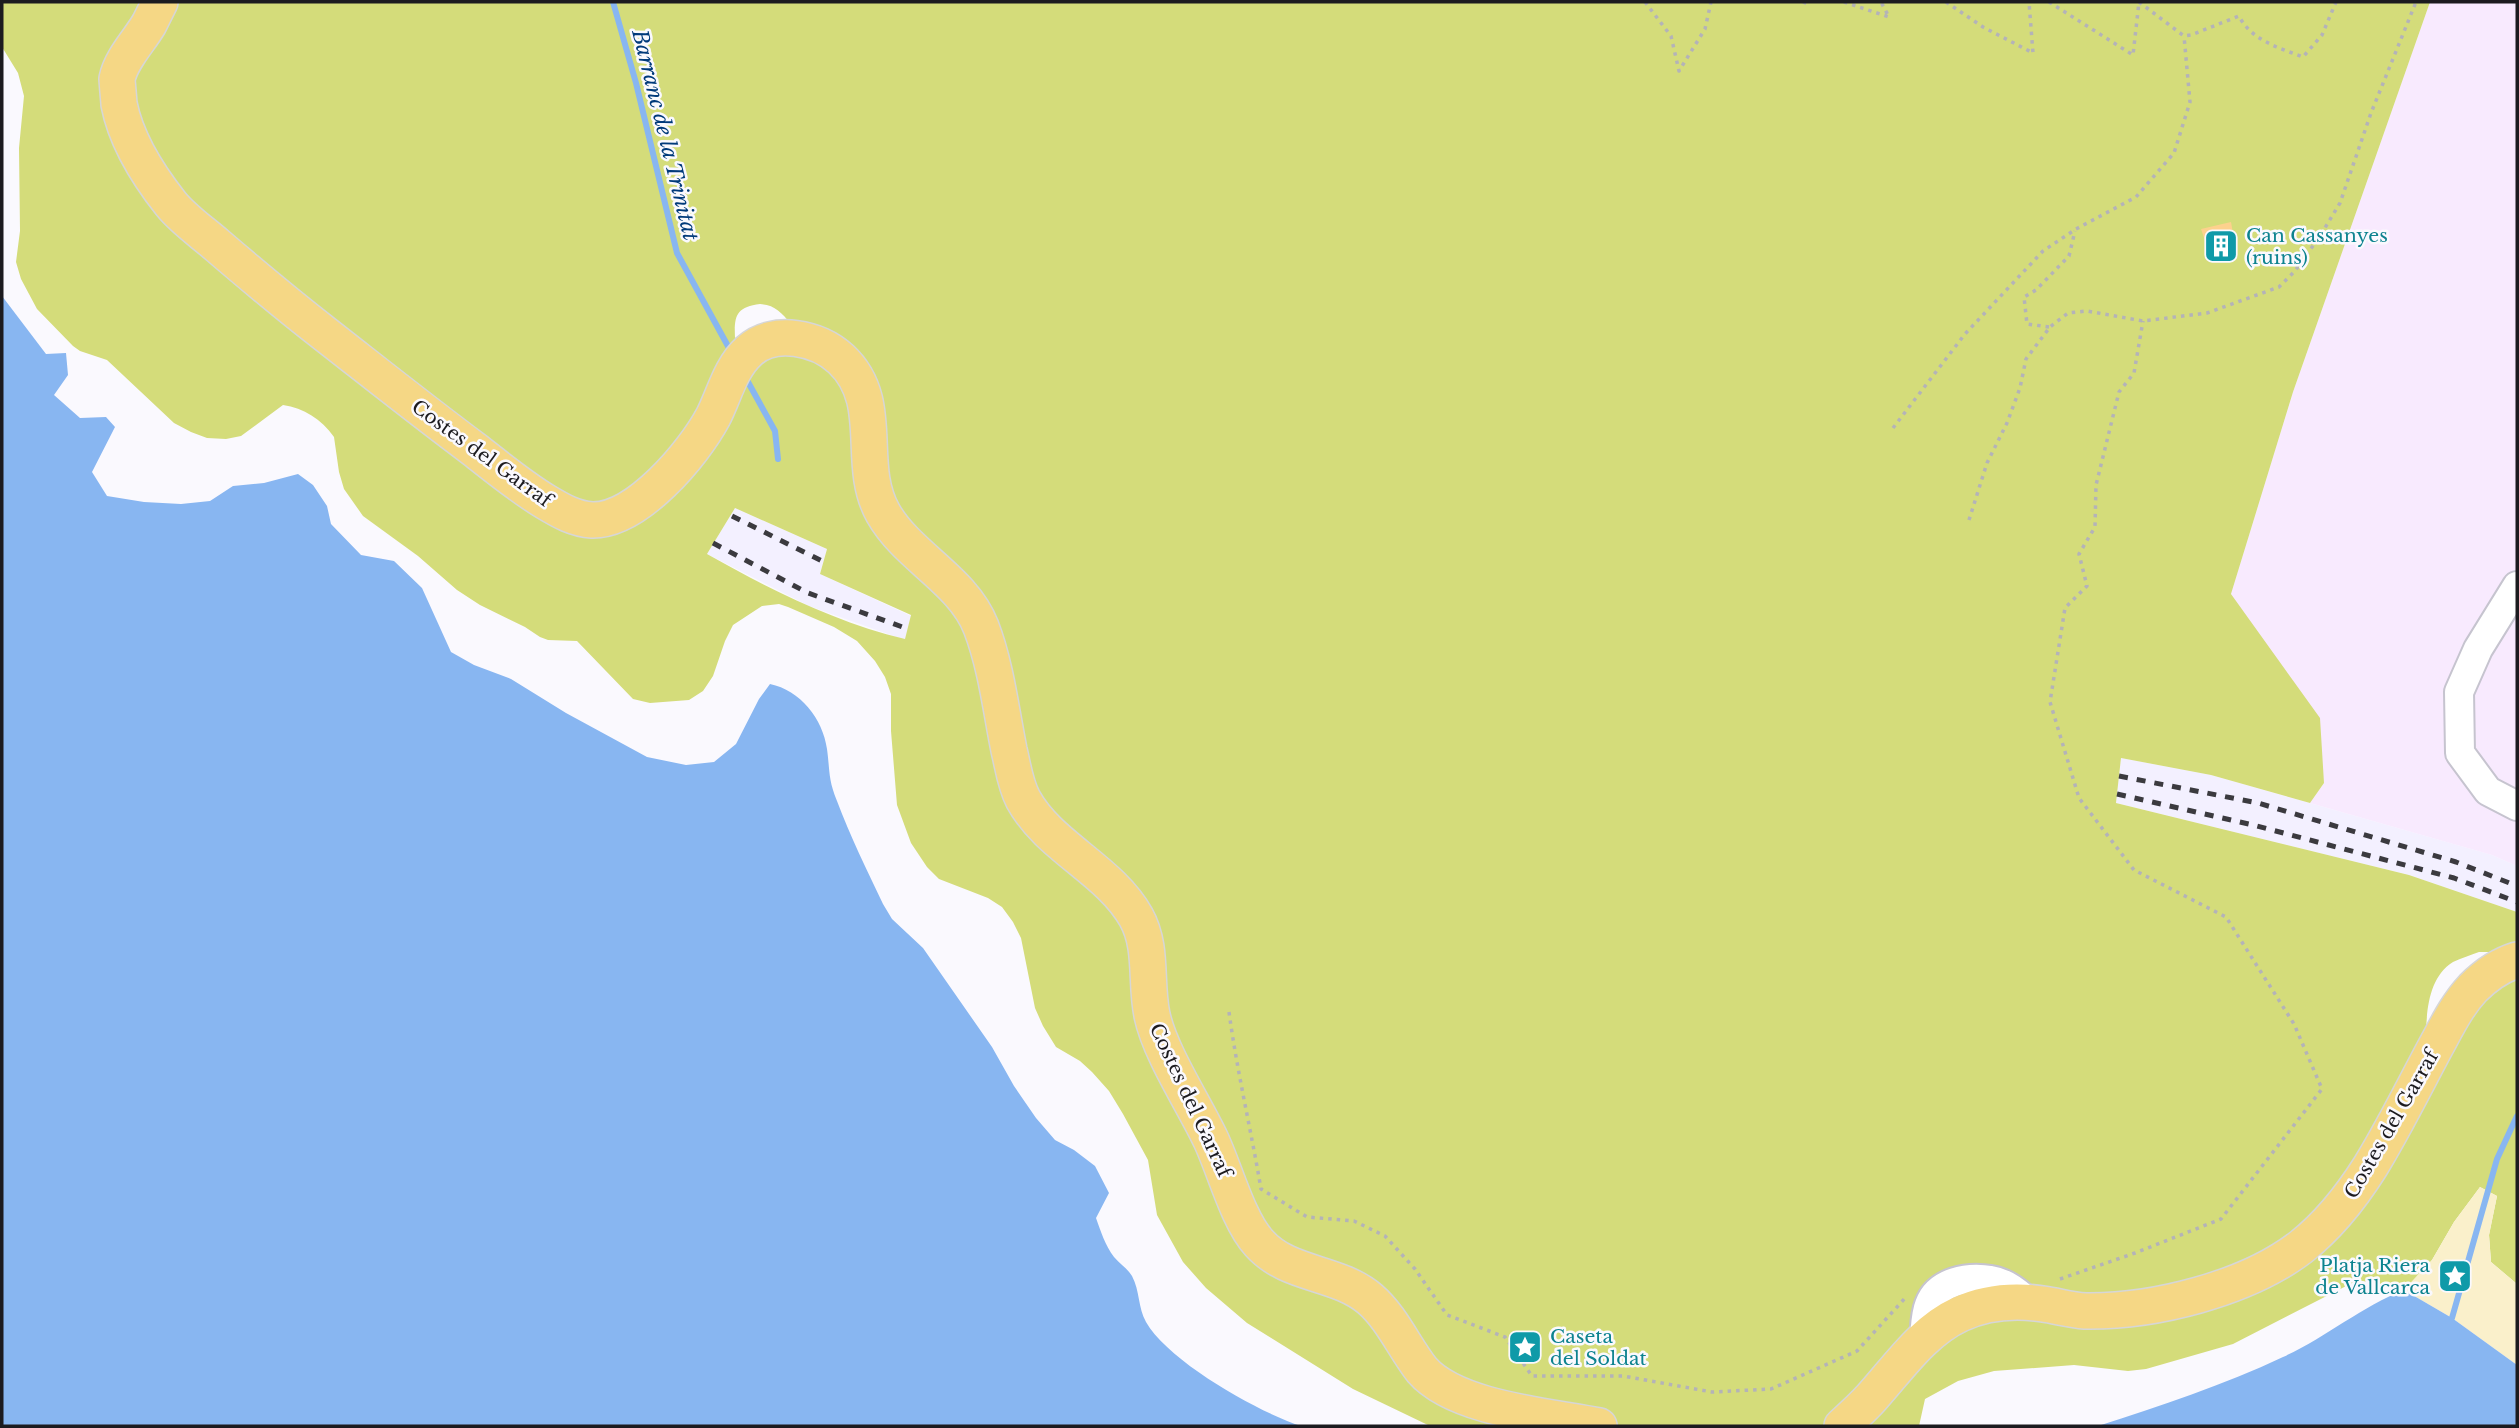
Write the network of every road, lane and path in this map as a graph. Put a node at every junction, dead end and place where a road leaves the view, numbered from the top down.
1 (160, 2) edge
2 (1645, 2) edge
3 (1711, 2) edge
4 (1844, 2) edge
5 (1881, 2) edge
6 (1946, 2) edge
7 (2029, 2) edge
8 (2049, 2) edge
9 (2139, 2) edge
10 (2336, 2) edge
11 (2416, 2) edge
12 (2183, 36) junction
13 (2076, 229) junction
14 (2143, 321) junction
15 (2050, 327) junction
16 (1894, 428) dead end
17 (1969, 520) dead end
18 (2517, 586) edge
19 (2517, 806) edge
20 (2517, 960) edge
21 (1229, 1012) dead end
22 (2059, 1279) dead end
23 (1914, 1290) dead end
24 (1599, 1426) edge
25 (1842, 1426) edge

1 - 24 main road, Costes del Garraf
2 - 3 path
4 - 5 path
6 - 7 path
8 - 9 path
9 - 12 path
10 - 12 path
11 - 14 path
12 - 13 path
13 - 15 path
13 - 16 path
14 - 15 path
14 - 22 path
15 - 17 path
18 - 19 lane
20 - 25 main road, Costes del Garraf
21 - 23 path

